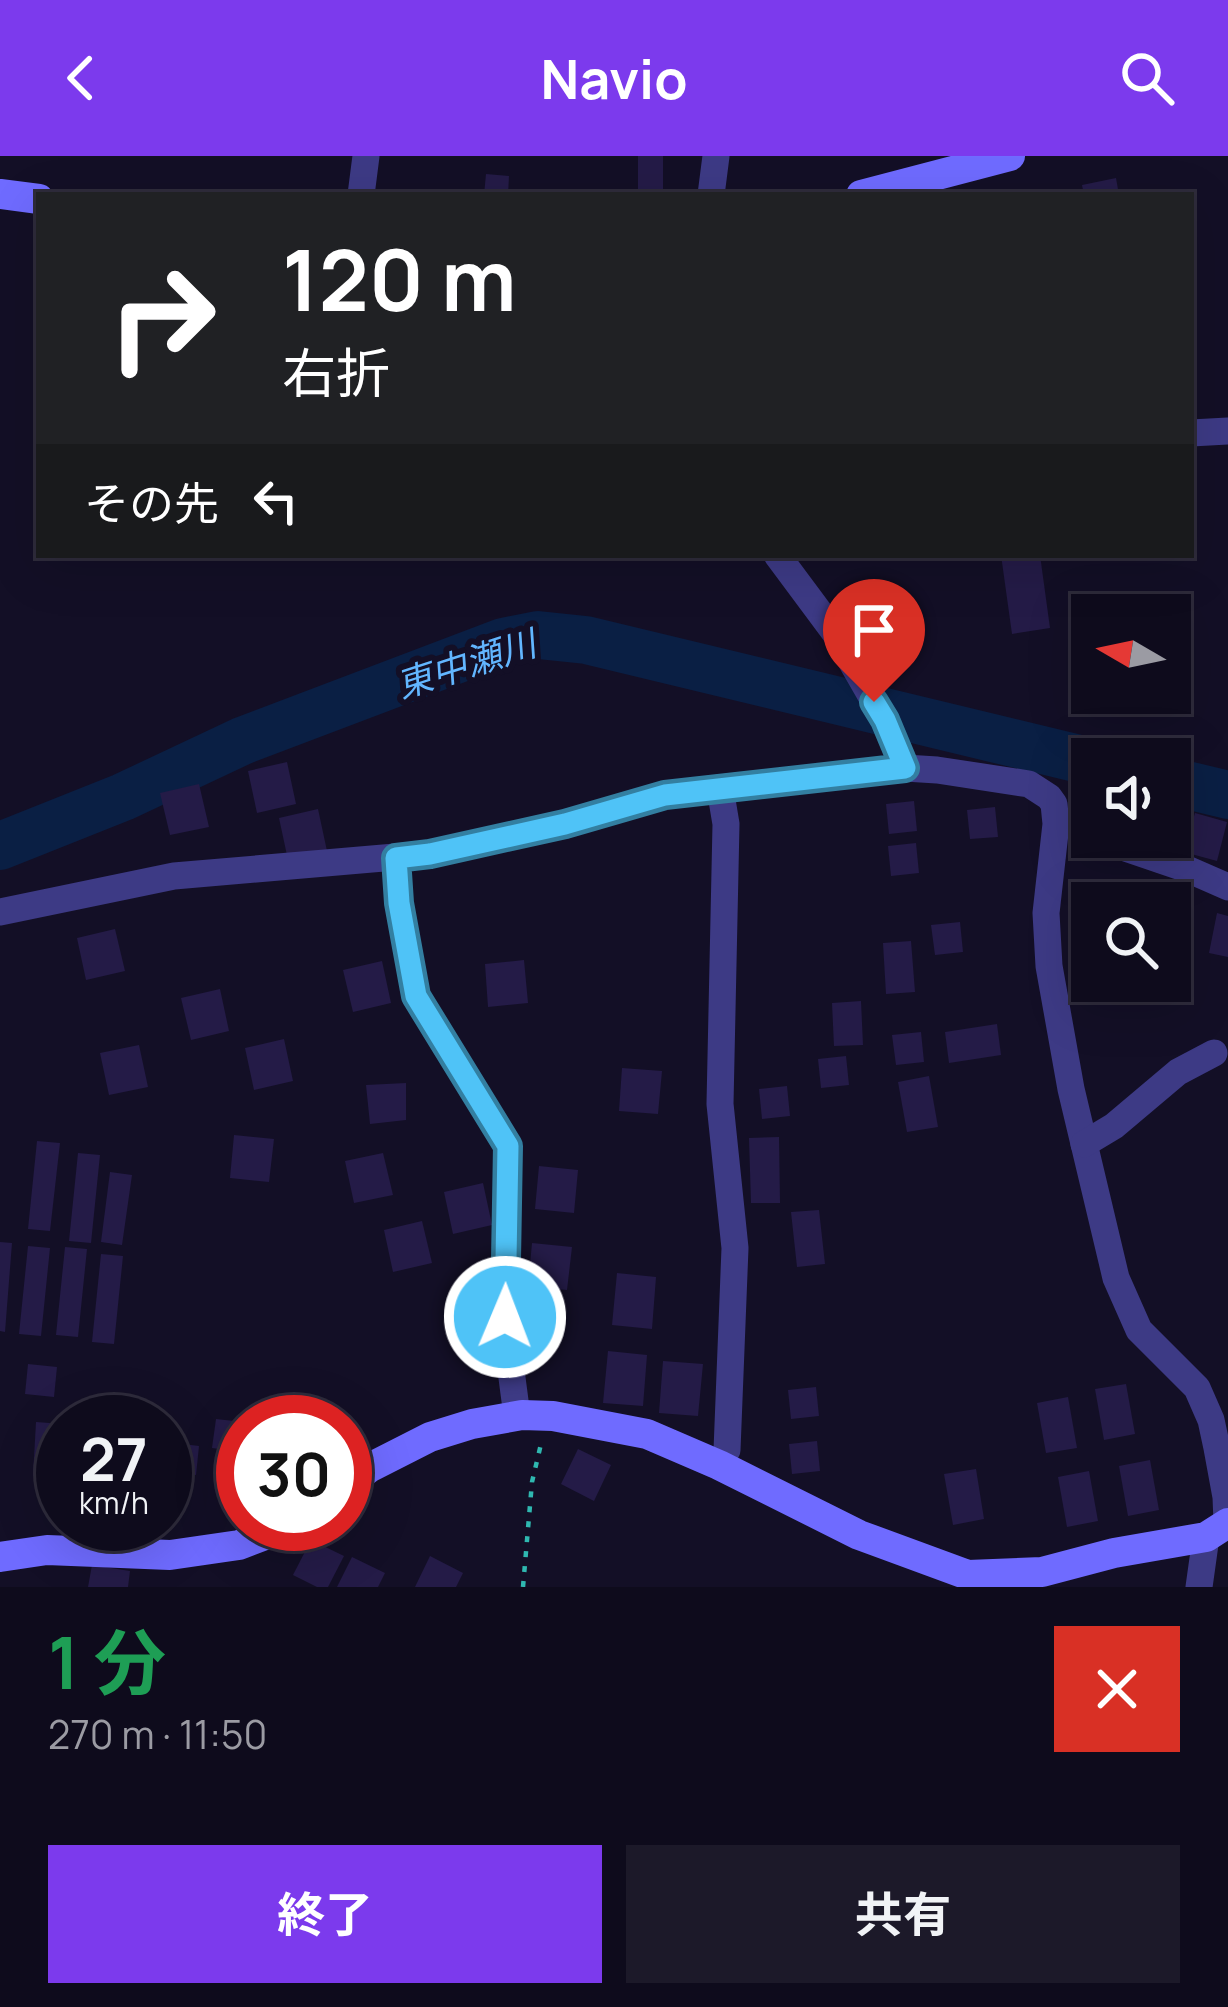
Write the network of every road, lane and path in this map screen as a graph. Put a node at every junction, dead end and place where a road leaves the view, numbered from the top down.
1 (366, 156) edge
2 (716, 156) edge
3 (1010, 156) edge
4 (361, 192) edge
5 (711, 192) edge
6 (872, 192) edge
7 (0, 194) edge
8 (36, 199) edge
9 (1228, 431) edge
10 (1194, 433) edge
11 (779, 558) edge
12 (905, 768) junction
13 (720, 788) junction
14 (1056, 824) junction
15 (1071, 829) edge
16 (396, 858) junction
17 (1155, 858) edge
18 (1228, 887) edge
19 (0, 912) edge
20 (1214, 1053) dead end
21 (1084, 1144) junction
22 (532, 1416) junction
23 (719, 1465) junction
24 (372, 1466) edge
25 (1220, 1528) edge
26 (216, 1548) edge
27 (0, 1557) edge
28 (523, 1587) edge
29 (1198, 1587) edge

1 - 4 street
2 - 5 street
3 - 6 street
7 - 8 street
9 - 10 street
11 - 12 street
12 - 13 street
12 - 14 street
13 - 16 street
13 - 23 street
14 - 15 street
14 - 21 street
16 - 19 street
16 - 22 street
17 - 18 street
20 - 21 street
21 - 25 street
22 - 23 street
22 - 24 street
22 - 28 path
23 - 25 street
25 - 29 street
26 - 27 street

